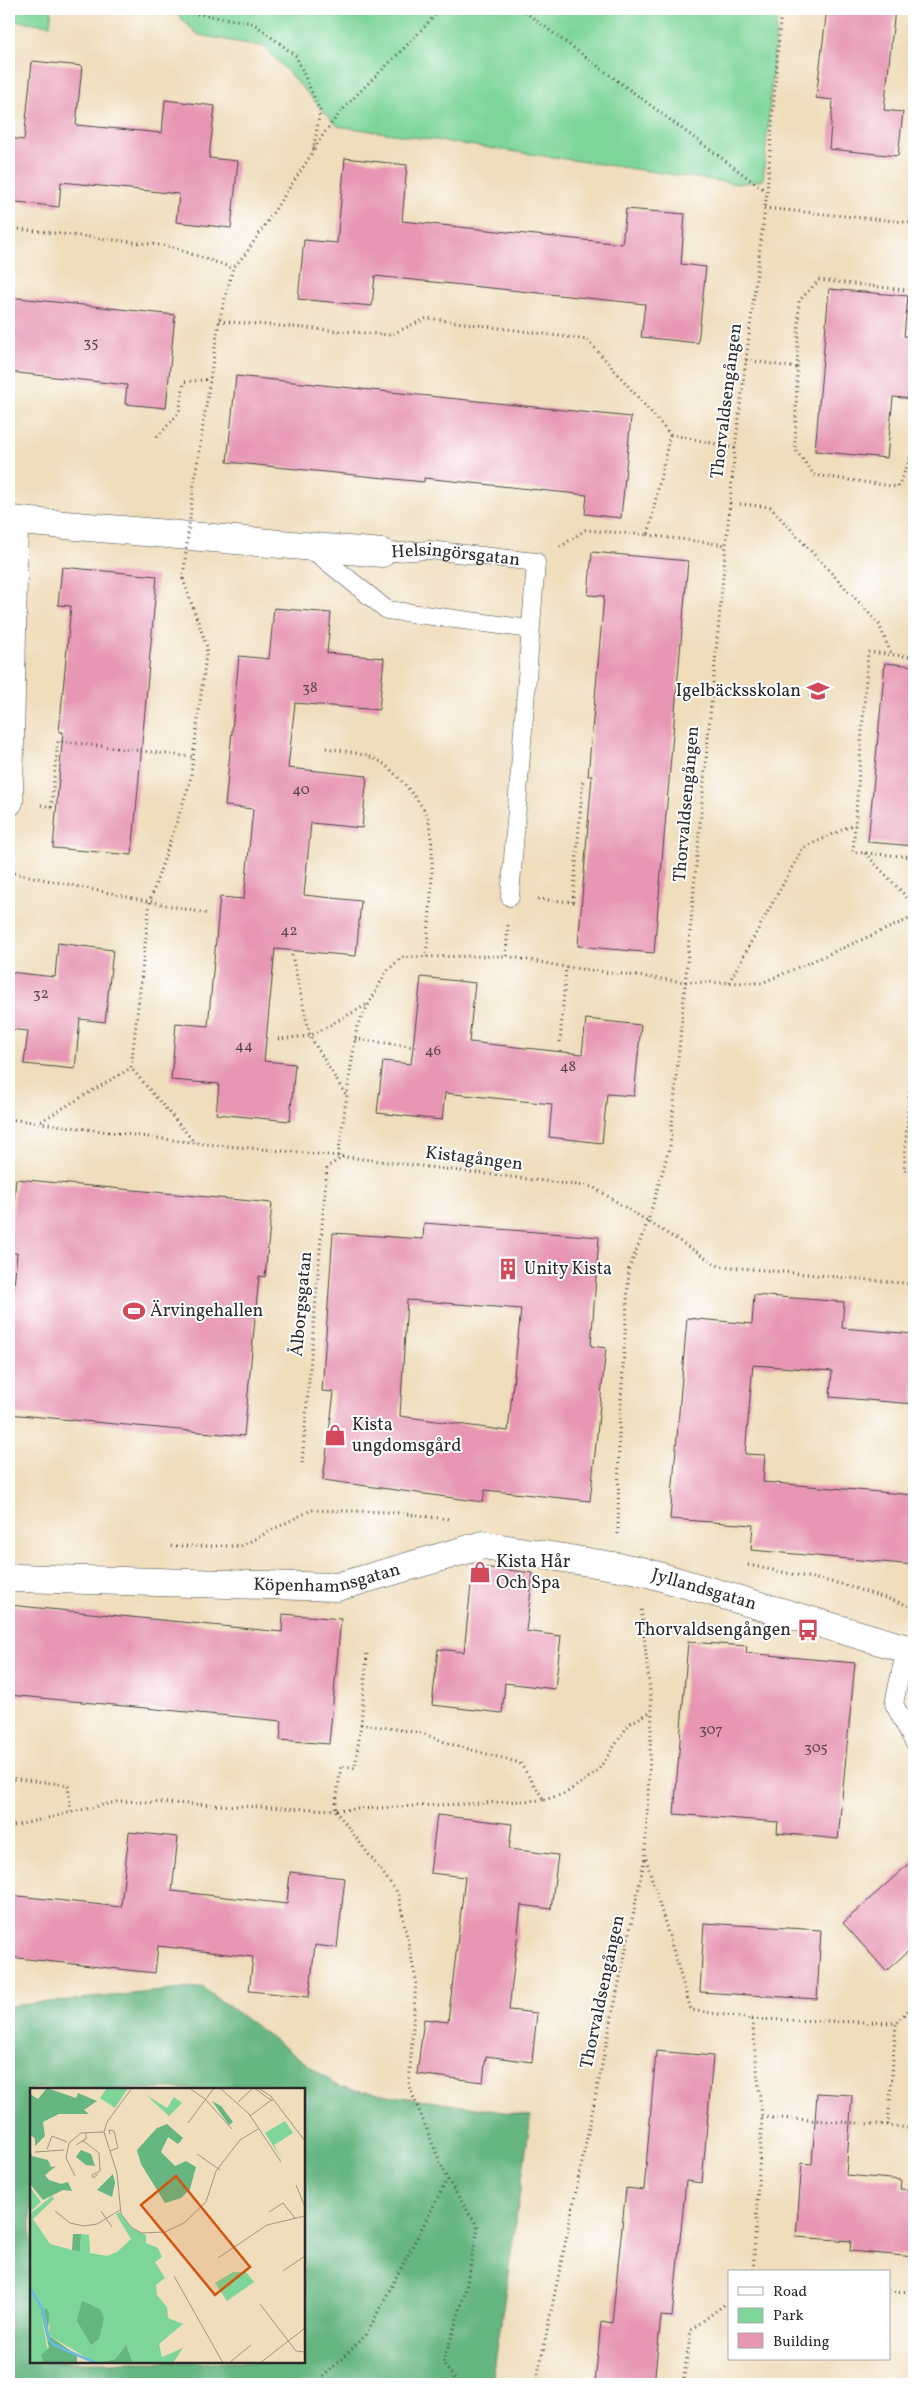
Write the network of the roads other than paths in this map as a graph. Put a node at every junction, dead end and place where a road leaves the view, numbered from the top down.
1 (12, 520) edge
2 (308, 547) junction
3 (382, 553) joint
4 (530, 629) junction
5 (22, 803) edge
6 (510, 897) road end
7 (638, 1570) joint
8 (9, 1579) edge
9 (910, 1649) edge
10 (914, 1742) edge

1 - 2 street, Helsingörsgatan
1 - 5 street, Helsingörsgatan
2 - 3 street, Helsingörsgatan
2 - 4 lane
3 - 4 lane, Helsingörsgatan
4 - 6 lane, Helsingörsgatan
7 - 8 street, Köpenhamnsgatan
7 - 9 street, Jyllandsgatan
9 - 10 lane

